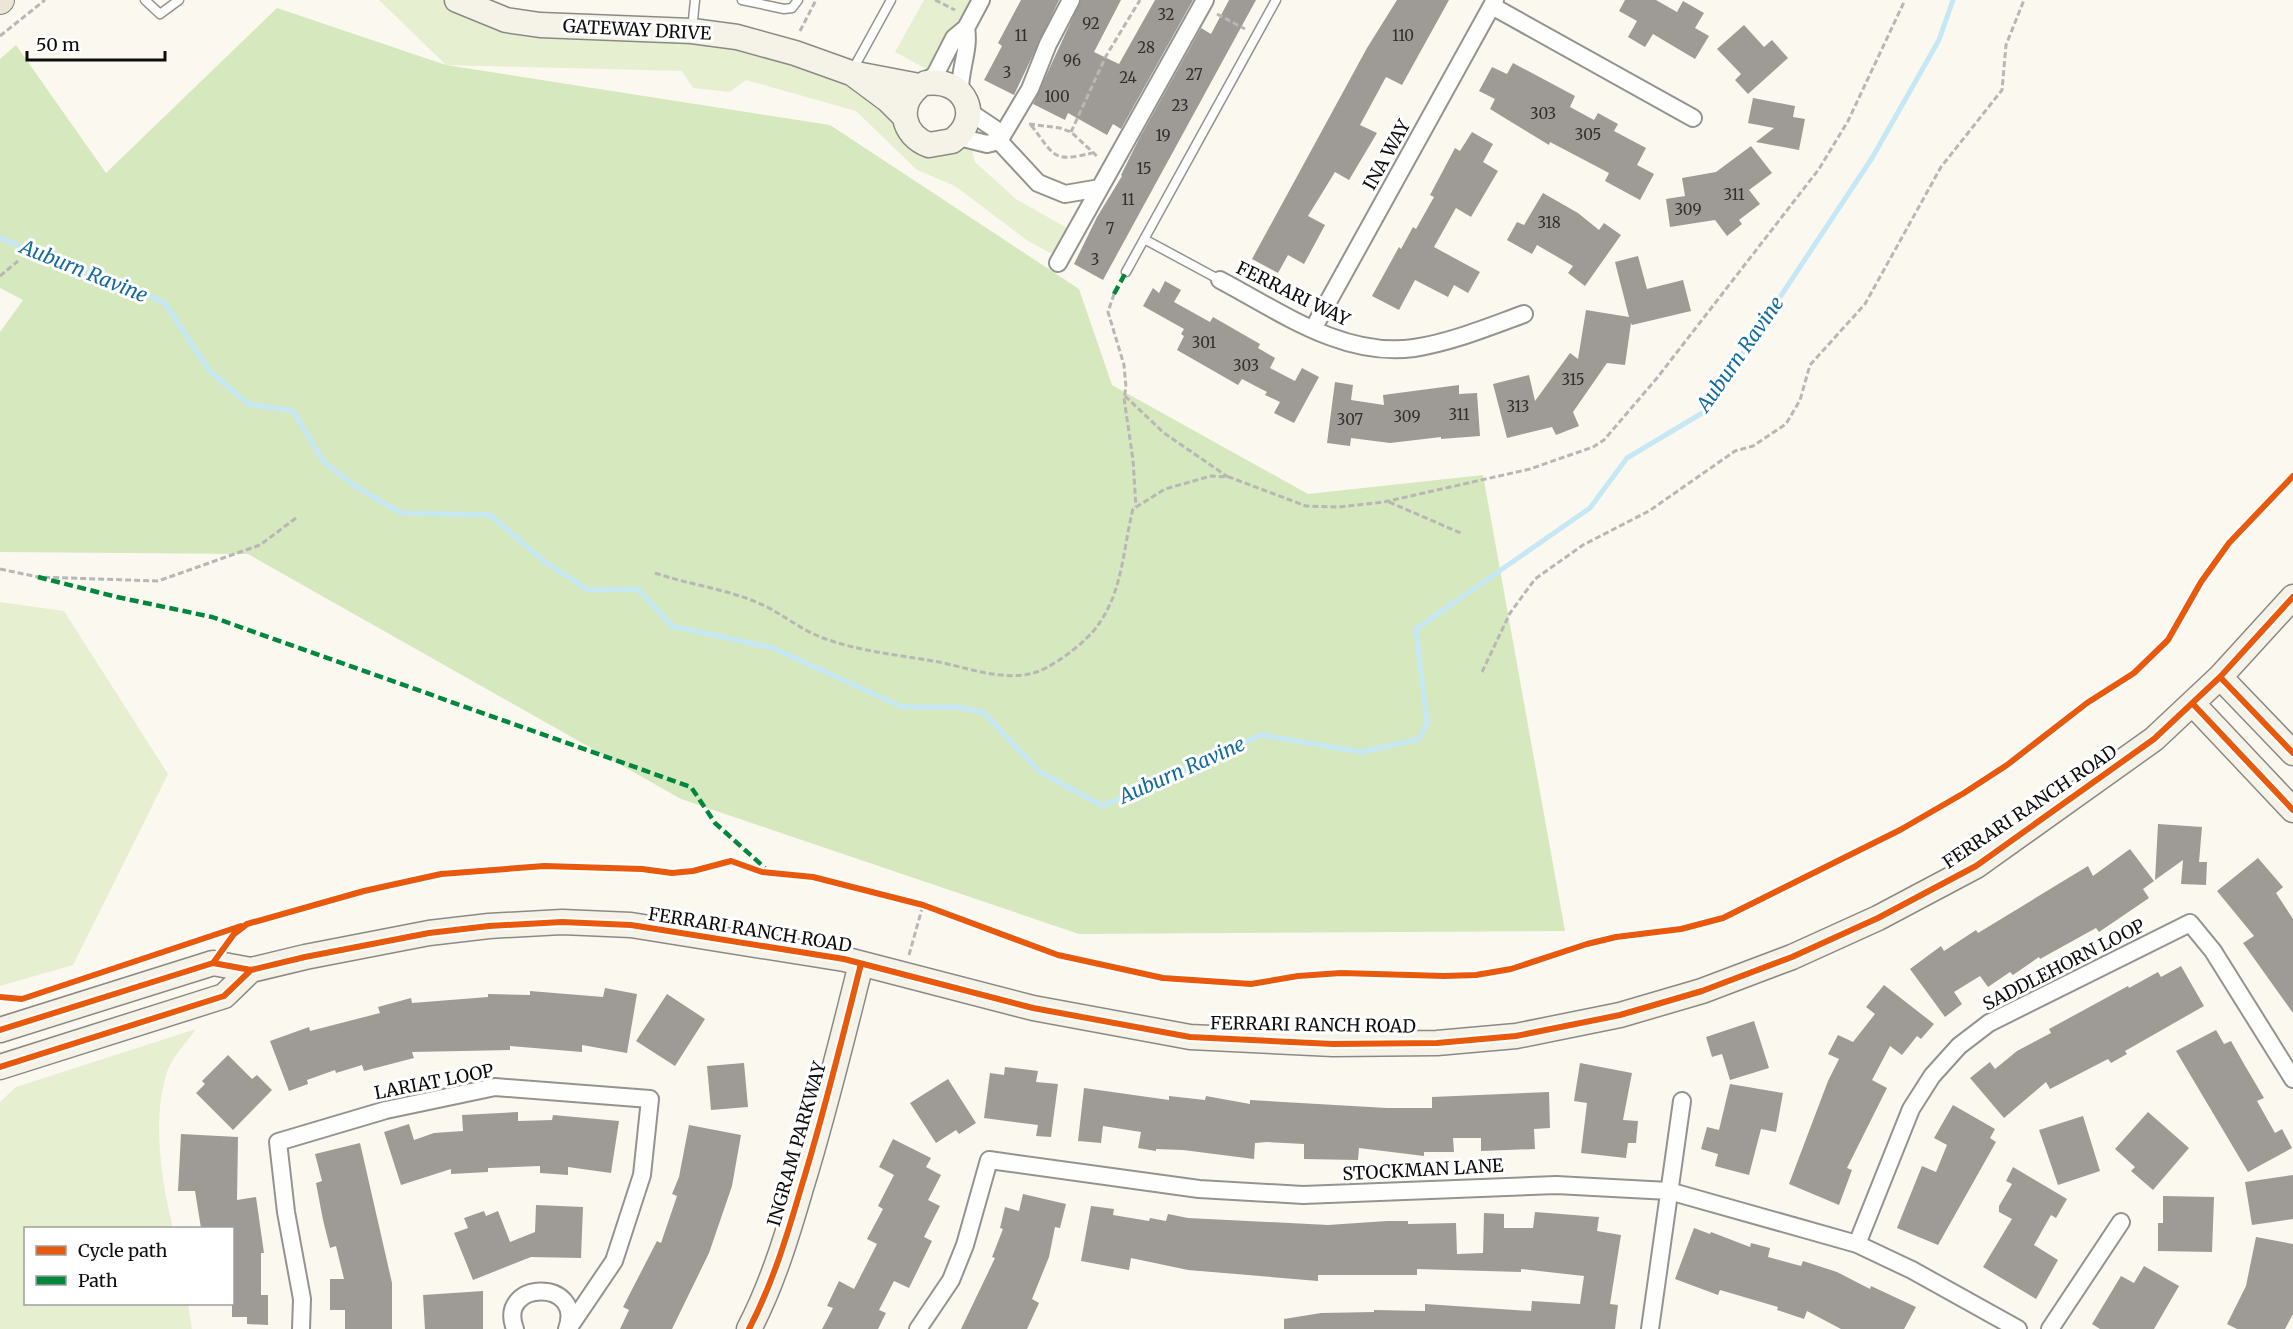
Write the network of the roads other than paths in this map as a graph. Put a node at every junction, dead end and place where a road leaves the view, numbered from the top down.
1 (145, 0) edge
2 (179, 0) edge
3 (695, 0) edge
4 (742, 0) edge
5 (798, 0) edge
6 (891, 0) edge
7 (981, 0) edge
8 (1071, 0) edge
9 (1276, 0) edge
10 (463, 1) edge
11 (1493, 3) edge
12 (1208, 5) edge
13 (969, 23) junction
14 (692, 31) junction
15 (851, 73) junction
16 (922, 85) junction
17 (964, 102) junction
18 (904, 116) junction
19 (1693, 118) dead end
20 (959, 137) junction
21 (999, 141) junction
22 (1100, 188) junction
23 (1144, 239) junction
24 (1058, 263) dead end
25 (1126, 272) dead end
26 (1220, 279) joint
27 (1524, 314) dead end
28 (1313, 329) junction
29 (2293, 597) edge
30 (2220, 677) junction
31 (2193, 704) junction
32 (2293, 753) edge
33 (2293, 810) edge
34 (861, 964) junction
35 (251, 970) junction
36 (0, 1030) edge
37 (7, 1065) edge
38 (2293, 1079) edge
39 (1682, 1101) dead end
40 (1669, 1191) junction
41 (2121, 1222) dead end
42 (1857, 1244) junction
43 (301, 1329) edge
44 (515, 1329) edge
45 (567, 1329) edge
46 (749, 1329) edge
47 (918, 1329) edge
48 (1650, 1329) edge
49 (2018, 1329) edge
50 (2050, 1329) edge

1 - 2 lane
3 - 14 lane
4 - 5 lane
6 - 15 lane
7 - 13 street
8 - 21 street
9 - 23 lane
10 - 14 main road, GATEWAY DRIVE
11 - 19 street
11 - 28 street, INA WAY
12 - 22 street
13 - 16 street
13 - 17 street
14 - 15 main road, GATEWAY DRIVE
15 - 16 main road, GATEWAY DRIVE
15 - 18 main road, GATEWAY DRIVE
16 - 17 main road
16 - 18 main road
17 - 20 main road
17 - 21 street
18 - 20 main road
20 - 21 street
21 - 22 street
22 - 24 street
23 - 25 lane
23 - 26 lane
26 - 28 street, FERRARI WAY
27 - 28 street, FERRARI WAY
29 - 30 main road, FERRARI RANCH ROAD
30 - 31 main road, FERRARI RANCH ROAD
30 - 32 main road
31 - 33 main road
31 - 34 main road, FERRARI RANCH ROAD
34 - 35 main road, FERRARI RANCH ROAD
34 - 46 main road, INGRAM PARKWAY
35 - 36 main road, FERRARI RANCH ROAD
35 - 37 main road, FERRARI RANCH ROAD
38 - 42 street, SADDLEHORN LOOP
39 - 40 street
40 - 42 street, STOCKMAN LANE
40 - 47 street, STOCKMAN LANE
40 - 48 street
41 - 50 street
42 - 49 street, STOCKMAN LANE
43 - 45 street, LARIAT LOOP
44 - 45 street

